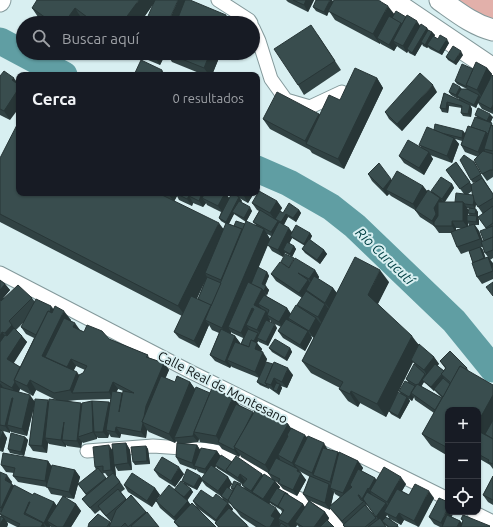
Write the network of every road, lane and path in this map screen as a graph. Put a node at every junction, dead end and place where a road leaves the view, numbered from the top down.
1 (218, 0) edge
2 (391, 0) edge
3 (440, 0) edge
4 (244, 16) edge
5 (493, 30) edge
6 (260, 44) edge
7 (493, 69) edge
8 (342, 92) edge
9 (0, 273) edge
10 (87, 450) dead end
11 (445, 498) edge
12 (479, 515) edge
13 (493, 522) edge
14 (338, 527) edge

1 - 4 street
2 - 7 main road
3 - 5 main road
6 - 8 street
9 - 11 street, Calle Real de Montesano
10 - 14 street
12 - 13 street

